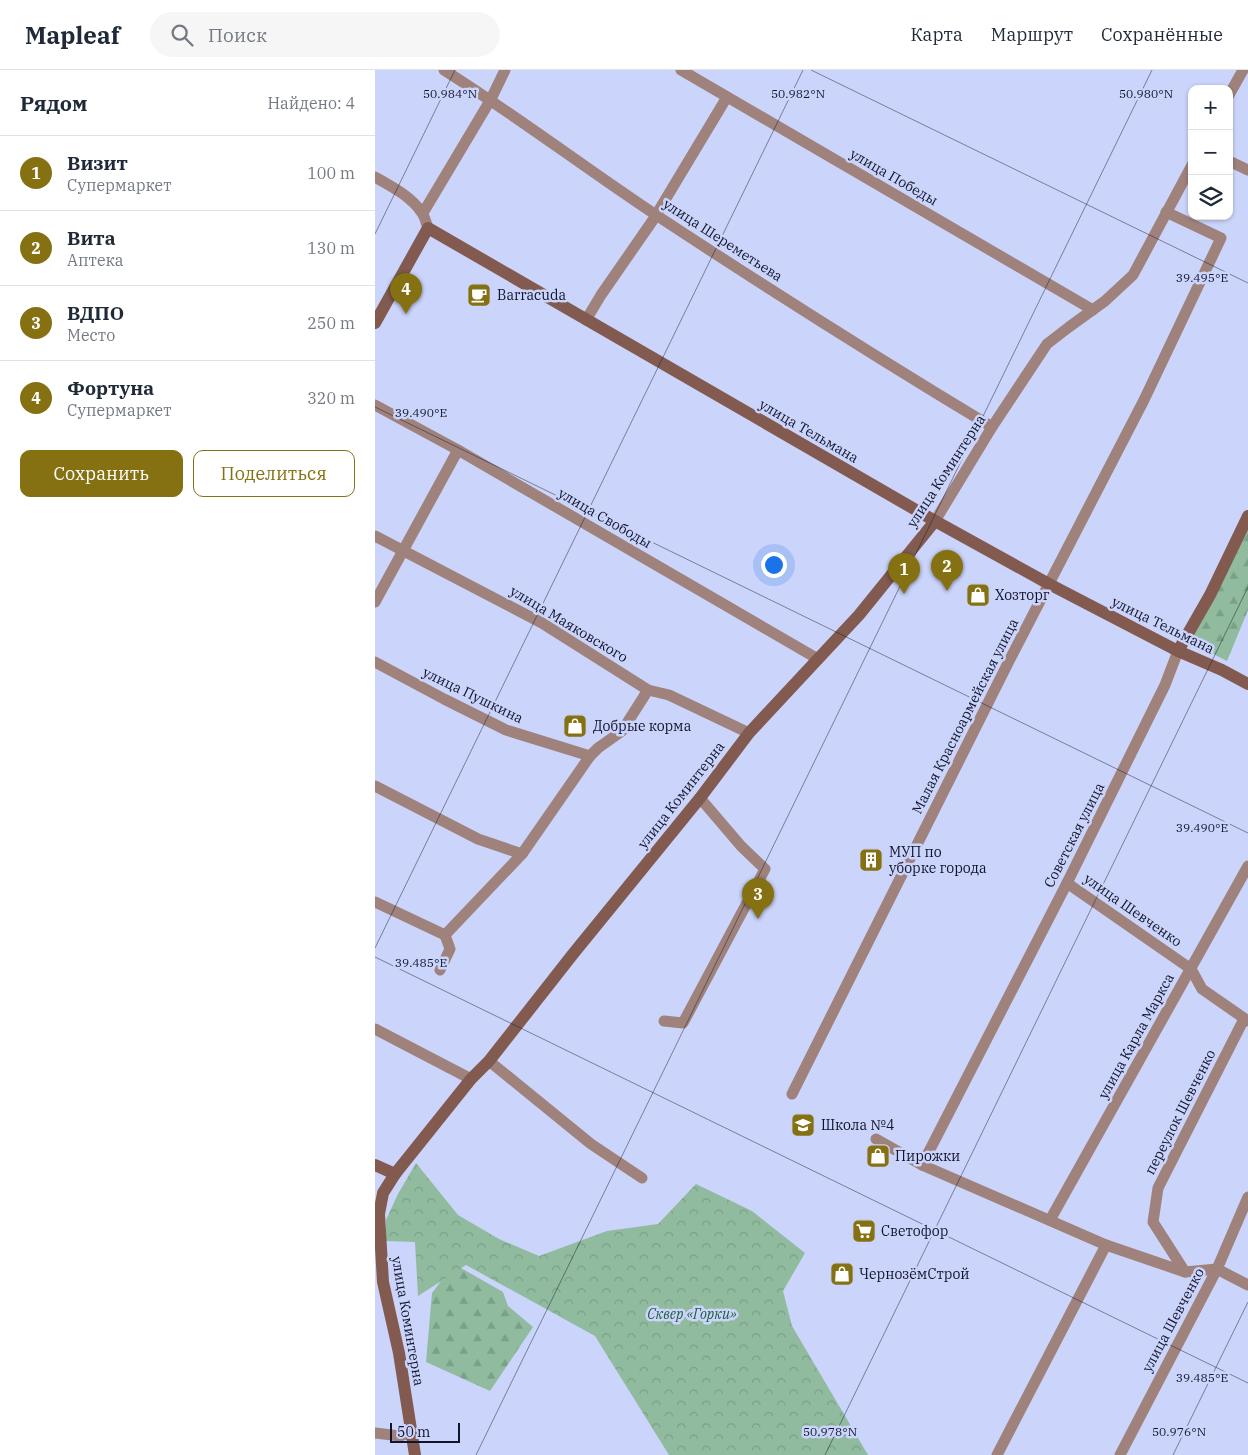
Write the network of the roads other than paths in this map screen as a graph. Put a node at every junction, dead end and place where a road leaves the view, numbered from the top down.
1 (444, 70) edge
2 (505, 70) edge
3 (681, 70) edge
4 (1243, 70) edge
5 (1233, 89) edge
6 (727, 97) junction
7 (491, 99) junction
8 (1233, 163) edge
9 (1248, 170) edge
10 (1188, 172) edge
11 (375, 177) edge
12 (1166, 212) junction
13 (423, 213) junction
14 (655, 215) junction
15 (428, 228) junction
16 (1093, 310) junction
17 (586, 320) junction
18 (375, 322) edge
19 (375, 405) edge
20 (992, 427) junction
21 (458, 450) junction
22 (1248, 516) edge
23 (935, 521) junction
24 (375, 536) edge
25 (403, 550) junction
26 (1049, 584) junction
27 (375, 602) edge
28 (1178, 651) junction
29 (818, 659) junction
30 (375, 662) edge
31 (1248, 684) edge
32 (648, 690) junction
33 (749, 734) junction
34 (590, 756) junction
35 (375, 786) edge
36 (699, 798) junction
37 (523, 854) junction
38 (1248, 866) edge
39 (1067, 883) junction
40 (375, 902) edge
41 (445, 935) junction
42 (1191, 969) junction
43 (439, 970) dead end
44 (1246, 1020) edge
45 (664, 1021) dead end
46 (375, 1029) edge
47 (489, 1061) junction
48 (471, 1079) junction
49 (792, 1094) dead end
50 (876, 1139) dead end
51 (375, 1165) edge
52 (921, 1165) junction
53 (375, 1175) edge
54 (393, 1178) junction
55 (642, 1178) dead end
56 (1248, 1197) edge
57 (377, 1216) edge
58 (1050, 1220) junction
59 (1105, 1245) junction
60 (1217, 1269) junction
61 (1185, 1272) junction
62 (1248, 1285) edge
63 (412, 1432) junction
64 (375, 1433) edge
65 (415, 1455) edge
66 (997, 1455) edge
67 (1120, 1455) edge

1 - 7 street, улица Шереметьева
2 - 7 street
3 - 6 street, улица Победы
4 - 5 street
6 - 14 street
6 - 16 street, улица Победы
7 - 13 street
7 - 14 street, улица Шереметьева
8 - 9 street
10 - 12 street
11 - 13 street
12 - 16 street, улица Коминтерна
12 - 26 street, Малая Красноармейская улица
13 - 15 street
14 - 17 street
14 - 20 street, улица Шереметьева
15 - 17 street, улица Тельмана
15 - 18 street
16 - 20 street, улица Коминтерна
17 - 23 street, улица Тельмана
19 - 21 street, улица Свободы
20 - 23 street, улица Коминтерна
21 - 25 street
21 - 29 street, улица Свободы
22 - 28 street, Советская улица
23 - 26 street, улица Тельмана
23 - 29 street, улица Коминтерна
24 - 25 street, улица Маяковского
25 - 27 street
25 - 32 street, улица Маяковского
26 - 28 street, улица Тельмана
26 - 49 street, Малая Красноармейская улица
28 - 31 street, улица Тельмана
28 - 39 street, Советская улица
29 - 33 street, улица Коминтерна
30 - 34 street, улица Пушкина
32 - 33 street, улица Маяковского
32 - 34 street
33 - 36 street, улица Коминтерна
34 - 37 street
35 - 37 street
36 - 45 street
36 - 47 street, улица Коминтерна
37 - 41 street
38 - 42 street, улица Карла Маркса
39 - 42 street, улица Шевченко
39 - 52 street, Советская улица
40 - 41 street
41 - 43 street
42 - 44 street, улица Шевченко
42 - 58 street, улица Карла Маркса
44 - 61 street, переулок Шевченко
46 - 48 street
47 - 48 street, улица Коминтерна
47 - 55 street
48 - 54 street, улица Коминтерна
50 - 52 street
51 - 54 street
52 - 58 street
53 - 54 street
54 - 57 street, улица Коминтерна
56 - 60 street, улица Шевченко
57 - 63 street, улица Коминтерна
58 - 59 street
59 - 61 street
59 - 66 street
60 - 61 street
60 - 62 street
60 - 67 street, улица Шевченко
63 - 64 street
63 - 65 street, улица Коминтерна

